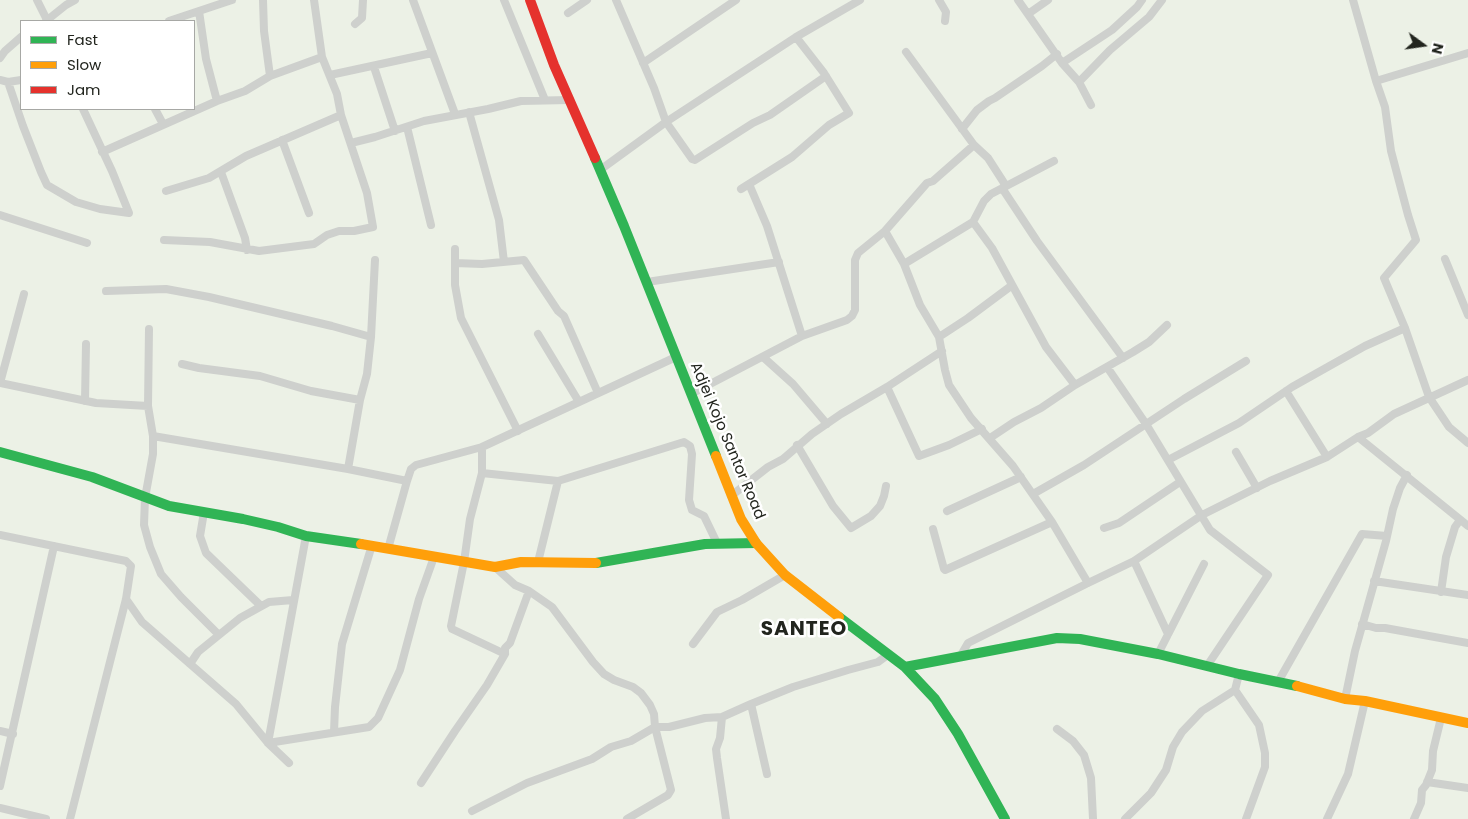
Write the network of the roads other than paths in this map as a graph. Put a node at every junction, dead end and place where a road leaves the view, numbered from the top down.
1 (37, 0) edge
2 (76, 0) edge
3 (232, 0) edge
4 (263, 0) edge
5 (314, 0) edge
6 (364, 0) edge
7 (413, 0) edge
8 (504, 0) edge
9 (530, 0) edge
10 (587, 0) edge
11 (616, 0) edge
12 (736, 0) edge
13 (860, 0) edge
14 (939, 0) edge
15 (1018, 0) edge
16 (1048, 0) edge
17 (1142, 0) edge
18 (1162, 0) edge
19 (1353, 0) edge
20 (200, 11) junction
21 (568, 13) dead end
22 (1028, 14) junction
23 (46, 20) edge
24 (47, 20) edge
25 (173, 20) edge
26 (945, 21) dead end
27 (356, 24) dead end
28 (796, 37) junction
29 (20, 38) edge
30 (2, 47) edge
31 (432, 52) junction
32 (906, 52) dead end
33 (1057, 54) junction
34 (1468, 54) edge
35 (322, 57) junction
36 (0, 58) edge
37 (643, 62) junction
38 (1062, 63) junction
39 (374, 67) junction
40 (330, 75) junction
41 (270, 76) junction
42 (826, 76) junction
43 (20, 80) edge
44 (4, 81) edge
45 (1079, 82) junction
46 (1376, 82) junction
47 (217, 100) junction
48 (545, 100) junction
49 (569, 100) junction
50 (1092, 105) dead end
51 (83, 110) edge
52 (156, 110) edge
53 (194, 110) edge
54 (195, 110) edge
55 (469, 112) junction
56 (455, 114) junction
57 (341, 115) junction
58 (666, 122) junction
59 (163, 124) junction
60 (407, 127) junction
61 (962, 129) junction
62 (395, 131) junction
63 (282, 140) junction
64 (351, 143) junction
65 (974, 145) junction
66 (102, 152) junction
67 (1054, 161) dead end
68 (600, 170) junction
69 (222, 172) junction
70 (749, 184) junction
71 (1004, 187) junction
72 (741, 189) dead end
73 (166, 191) dead end
74 (309, 213) dead end
75 (0, 215) edge
76 (973, 222) junction
77 (431, 225) dead end
78 (885, 231) junction
79 (164, 240) dead end
80 (87, 243) dead end
81 (455, 249) dead end
82 (248, 250) junction
83 (1444, 258) dead end
84 (375, 260) dead end
85 (504, 262) junction
86 (778, 262) junction
87 (455, 263) junction
88 (904, 264) junction
89 (646, 282) junction
90 (1012, 286) junction
91 (106, 291) dead end
92 (24, 294) dead end
93 (1468, 315) edge
94 (1167, 325) dead end
95 (1406, 328) junction
96 (149, 329) dead end
97 (538, 334) dead end
98 (802, 336) junction
99 (371, 337) junction
100 (939, 337) junction
101 (86, 344) dead end
102 (942, 351) junction
103 (676, 357) junction
104 (764, 357) junction
105 (1123, 358) junction
106 (1246, 361) dead end
107 (182, 364) dead end
108 (1107, 367) junction
109 (1468, 380) edge
110 (0, 383) edge
111 (1075, 385) junction
112 (887, 387) junction
113 (1286, 391) junction
114 (598, 393) junction
115 (691, 394) junction
116 (1429, 397) junction
117 (360, 400) junction
118 (85, 401) junction
119 (579, 402) junction
120 (148, 406) junction
121 (827, 424) junction
122 (1146, 424) junction
123 (982, 429) junction
124 (518, 431) junction
125 (153, 436) junction
126 (1358, 437) junction
127 (990, 438) junction
128 (1468, 443) edge
129 (798, 445) junction
130 (482, 447) junction
131 (0, 452) edge
132 (1236, 452) dead end
133 (1327, 457) junction
134 (1168, 460) junction
135 (348, 470) junction
136 (482, 473) junction
137 (1407, 475) junction
138 (1021, 477) junction
139 (407, 481) junction
140 (558, 481) junction
141 (1180, 482) junction
142 (886, 486) dead end
143 (1257, 488) junction
144 (1033, 494) junction
145 (732, 496) junction
146 (145, 498) junction
147 (946, 511) dead end
148 (204, 512) junction
149 (1202, 515) junction
150 (1460, 520) junction
151 (1052, 522) junction
152 (1468, 526) edge
153 (1104, 528) dead end
154 (932, 529) dead end
155 (0, 535) edge
156 (306, 536) junction
157 (1387, 536) junction
158 (717, 543) junction
159 (756, 543) junction
160 (372, 545) junction
161 (54, 546) junction
162 (388, 549) junction
163 (434, 557) junction
164 (1134, 561) junction
165 (464, 562) junction
166 (538, 562) junction
167 (1204, 564) dead end
168 (496, 567) junction
169 (785, 575) junction
170 (1374, 581) junction
171 (1088, 582) junction
172 (529, 592) junction
173 (1441, 592) junction
174 (1468, 595) edge
175 (126, 599) junction
176 (293, 600) junction
177 (261, 606) junction
178 (1362, 624) junction
179 (1168, 634) junction
180 (219, 635) junction
181 (693, 644) dead end
182 (1468, 644) edge
183 (505, 654) junction
184 (888, 654) junction
185 (1158, 654) junction
186 (961, 655) junction
187 (190, 664) junction
188 (1206, 666) junction
189 (905, 667) junction
190 (1239, 674) junction
191 (1278, 682) junction
192 (1235, 690) junction
193 (1345, 699) junction
194 (1365, 701) junction
195 (751, 704) junction
196 (722, 718) junction
197 (1441, 718) junction
198 (1468, 723) edge
199 (655, 727) junction
200 (1057, 729) dead end
201 (0, 731) edge
202 (334, 732) junction
203 (13, 734) junction
204 (268, 743) junction
205 (289, 763) dead end
206 (767, 774) dead end
207 (1427, 782) junction
208 (421, 783) dead end
209 (0, 786) edge
210 (1468, 788) edge
211 (0, 808) edge
212 (472, 811) dead end
213 (24, 816) edge
214 (46, 819) edge
215 (70, 819) edge
216 (627, 819) edge
217 (726, 819) edge
218 (1005, 819) edge
219 (1092, 819) edge
220 (1125, 819) edge
221 (1246, 819) edge
222 (1327, 819) edge
223 (1414, 819) edge

1 - 23 street
2 - 24 street
3 - 20 street
4 - 41 street
5 - 35 street
6 - 27 street
7 - 31 street
8 - 48 street
9 - 49 street, Adjei Kojo Santor Road
10 - 21 street
11 - 37 street
12 - 37 street
13 - 28 street
14 - 26 street
15 - 22 street
16 - 22 street
17 - 38 street
18 - 45 street
19 - 46 street
20 - 25 street
20 - 47 street
22 - 33 street
28 - 42 street
28 - 58 street
29 - 30 street
30 - 36 street
31 - 39 street
31 - 56 street
32 - 61 street
33 - 38 street
33 - 61 street
34 - 46 street
35 - 40 street
35 - 41 street
37 - 58 street
38 - 45 street
39 - 40 street
39 - 62 street
40 - 57 street
41 - 47 street
42 - 58 street
42 - 70 street
43 - 44 street
44 - 66 street
45 - 50 street
46 - 95 street
47 - 54 street
48 - 49 street
48 - 55 street
49 - 68 street, Adjei Kojo Santor Road
51 - 66 street
52 - 59 street
53 - 59 street
55 - 56 street
55 - 85 street
56 - 60 street
57 - 63 street
57 - 64 street
58 - 68 street
59 - 66 street
60 - 62 street
60 - 77 street
61 - 65 street
62 - 64 street
63 - 69 street
63 - 74 street
64 - 82 street
65 - 71 street
65 - 78 street
67 - 71 street
68 - 89 street, Adjei Kojo Santor Road
69 - 73 street
69 - 82 street
70 - 72 street
70 - 86 street
71 - 76 street
71 - 105 street
75 - 80 street
76 - 88 street
76 - 90 street
78 - 88 street
78 - 98 street
79 - 82 street
81 - 87 street
83 - 93 street
84 - 99 street
85 - 87 street
85 - 114 street
86 - 89 street
86 - 98 street
87 - 124 street
88 - 100 street
89 - 103 street, Adjei Kojo Santor Road
90 - 100 street
90 - 111 street
91 - 99 street
92 - 110 street
94 - 105 street
95 - 113 street
95 - 116 street
96 - 120 street
97 - 119 street
98 - 104 street
99 - 117 street
100 - 102 street
101 - 118 street
102 - 112 street
102 - 123 street
103 - 114 street
103 - 115 street, Adjei Kojo Santor Road
104 - 115 street
104 - 121 street
105 - 108 street
106 - 122 street
107 - 117 street
108 - 111 street
108 - 122 street
109 - 116 street
110 - 118 street
111 - 127 street
112 - 121 street
112 - 123 street
113 - 133 street
113 - 134 street
114 - 119 street
115 - 145 street, Adjei Kojo Santor Road
116 - 126 street
116 - 128 street
117 - 135 street
118 - 120 street
119 - 124 street
120 - 125 street
121 - 129 street
122 - 134 street
122 - 144 street
123 - 127 street
124 - 130 street
125 - 135 street
125 - 146 street
126 - 133 street
126 - 137 street
127 - 138 street
129 - 142 street
129 - 145 street
130 - 136 street
130 - 139 street
131 - 146 street
132 - 143 street
133 - 143 street
134 - 141 street
135 - 139 street
136 - 140 street
136 - 165 street
137 - 150 street
137 - 157 street
138 - 144 street
138 - 147 street
139 - 162 street
140 - 158 street
140 - 166 street
141 - 149 street
141 - 153 street
143 - 149 street
144 - 151 street
145 - 159 street, Adjei Kojo Santor Road
146 - 148 street
146 - 180 street
148 - 156 street
148 - 177 street
149 - 164 street
149 - 188 street
150 - 152 street
150 - 173 street
151 - 154 street
151 - 171 street
155 - 161 street
156 - 160 street
156 - 176 street
157 - 170 street
157 - 191 street
158 - 159 street
158 - 166 street
159 - 169 street, Adjei Kojo Santor Road
160 - 162 street
160 - 202 street
161 - 175 street
161 - 203 street
162 - 163 street
163 - 165 street
163 - 202 street
164 - 171 street
164 - 179 street
165 - 168 street
165 - 183 street
166 - 168 street
167 - 179 street
168 - 172 street
169 - 181 street
169 - 184 street, Adjei Kojo Santor Road
170 - 173 street
170 - 178 street
171 - 186 street
172 - 183 street
172 - 199 street
173 - 174 street
175 - 187 street
175 - 215 street
176 - 177 street
176 - 204 street
177 - 180 street
178 - 182 street
178 - 193 street
179 - 185 street
180 - 187 street
183 - 208 street
184 - 189 street, Adjei Kojo Santor Road
184 - 195 street
185 - 186 street
185 - 188 street
186 - 189 street
187 - 204 street
188 - 190 street
189 - 218 street, Adjei Kojo Santor Road
190 - 191 street
190 - 192 street
191 - 193 street
192 - 220 street
192 - 221 street
193 - 194 street
194 - 197 street
194 - 222 street
195 - 196 street
195 - 206 street
196 - 199 street
196 - 217 street
197 - 198 street
197 - 207 street
199 - 212 street
199 - 216 street
200 - 219 street
201 - 203 street
202 - 204 street
203 - 209 street
204 - 205 street
207 - 210 street
207 - 223 street
211 - 213 street
213 - 214 street

